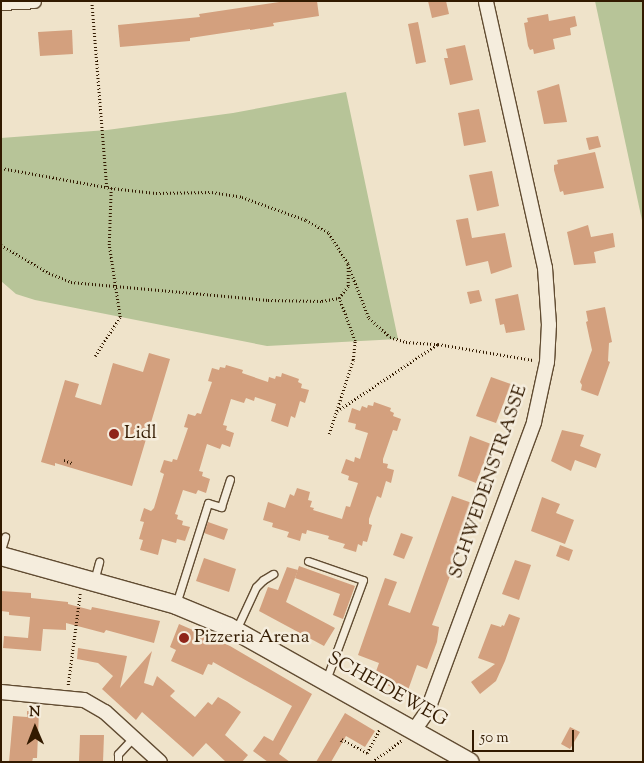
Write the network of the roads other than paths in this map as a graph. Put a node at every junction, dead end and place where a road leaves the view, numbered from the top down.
1 (34, 1) edge
2 (486, 1) edge
3 (1, 3) edge
4 (230, 479) dead end
5 (5, 537) dead end
6 (1, 550) edge
7 (1, 556) edge
8 (308, 561) dead end
9 (99, 562) dead end
10 (274, 574) dead end
11 (88, 580) junction
12 (176, 604) junction
13 (236, 630) junction
14 (326, 680) junction
15 (1, 692) edge
16 (415, 729) junction
17 (133, 738) junction
18 (118, 762) edge
19 (160, 762) edge
20 (470, 762) edge

1 - 3 street
2 - 16 street, SCHWEDENSTRASSE
4 - 12 lane
5 - 6 lane
7 - 11 street, SCHEIDEWEG
8 - 14 lane
9 - 11 lane
10 - 13 lane
11 - 12 street, SCHEIDEWEG
12 - 13 street, SCHEIDEWEG
13 - 14 street, SCHEIDEWEG
14 - 16 street, SCHEIDEWEG
15 - 17 street
16 - 20 street, SCHEIDEWEG
17 - 18 lane
17 - 19 street

